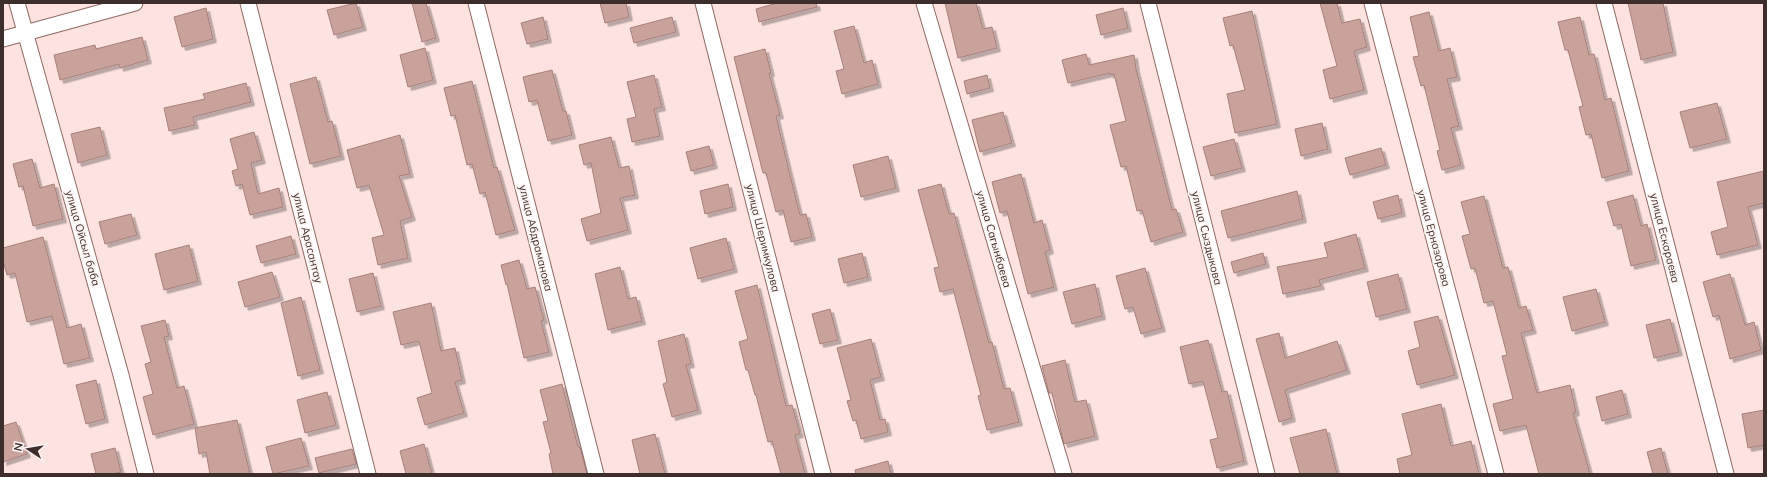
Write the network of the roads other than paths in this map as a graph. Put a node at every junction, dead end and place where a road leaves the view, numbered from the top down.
1 (17, 3) edge
2 (135, 3) edge
3 (248, 3) edge
4 (476, 3) edge
5 (703, 3) edge
6 (924, 3) edge
7 (1148, 3) edge
8 (1372, 3) edge
9 (1604, 3) edge
10 (25, 33) junction
11 (3, 39) edge
12 (146, 474) edge
13 (368, 474) edge
14 (596, 474) edge
15 (823, 474) edge
16 (1064, 474) edge
17 (1267, 474) edge
18 (1496, 474) edge
19 (1726, 474) edge

1 - 10 street, улица Ойсыл баба
2 - 10 street
3 - 13 street, улица Арасантау
4 - 14 street, улица Абдраманова
5 - 15 street, улица Шеримкулова
6 - 16 street, улица Сагынбаева
7 - 17 street, улица Сыздыкова
8 - 18 street, улица Ерназарова
9 - 19 street, улица Ескараева
10 - 11 street
10 - 12 street, улица Ойсыл баба

